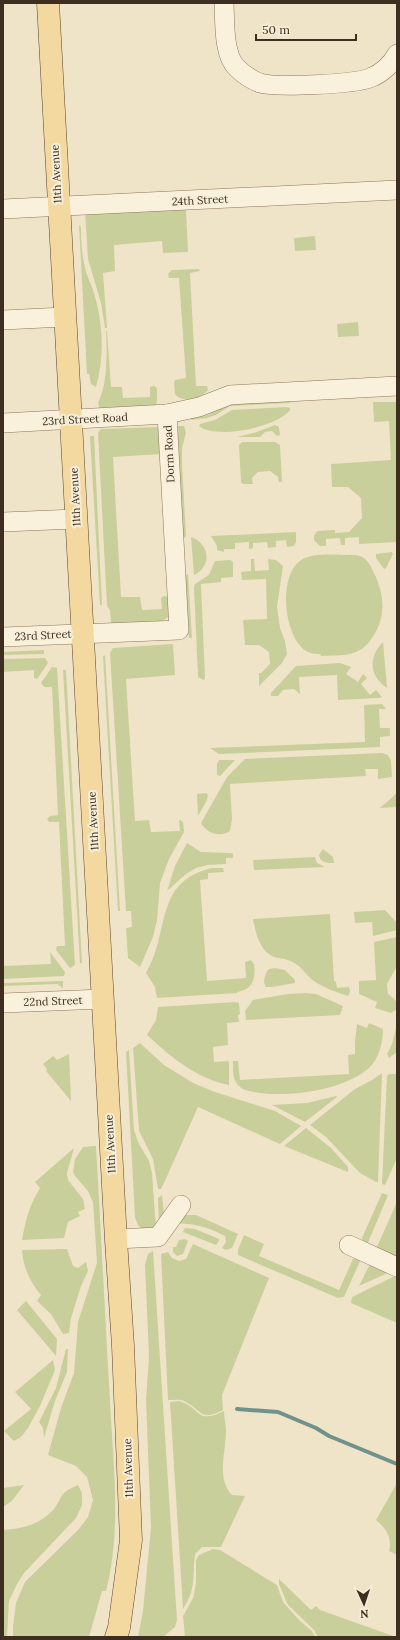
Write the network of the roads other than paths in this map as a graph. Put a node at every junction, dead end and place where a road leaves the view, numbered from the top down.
1 (48, 3) edge
2 (224, 3) edge
3 (397, 54) edge
4 (397, 190) edge
5 (58, 207) junction
6 (3, 209) edge
7 (64, 317) junction
8 (3, 320) edge
9 (397, 386) edge
10 (167, 414) junction
11 (70, 420) junction
12 (3, 423) edge
13 (76, 518) junction
14 (3, 522) edge
15 (82, 634) junction
16 (3, 637) edge
17 (103, 999) junction
18 (3, 1003) edge
19 (181, 1205) dead end
20 (116, 1239) junction
21 (350, 1245) dead end
22 (397, 1267) edge
23 (119, 1634) edge

1 - 5 main road, 11th Avenue
2 - 3 street
4 - 5 street, 24th Street
5 - 6 street, 24th Street
5 - 7 main road, 11th Avenue
7 - 8 street
7 - 11 main road, 11th Avenue
9 - 10 street, Dorm Road
10 - 11 street, 23rd Street Road
10 - 15 street, Dorm Road
11 - 12 street, 23rd Street Road
11 - 13 main road, 11th Avenue
13 - 14 street
13 - 15 main road, 11th Avenue
15 - 16 street, 23rd Street
15 - 17 main road, 11th Avenue
17 - 18 street, 22nd Street
17 - 20 main road, 11th Avenue
19 - 20 street
20 - 23 main road, 11th Avenue
21 - 22 street

